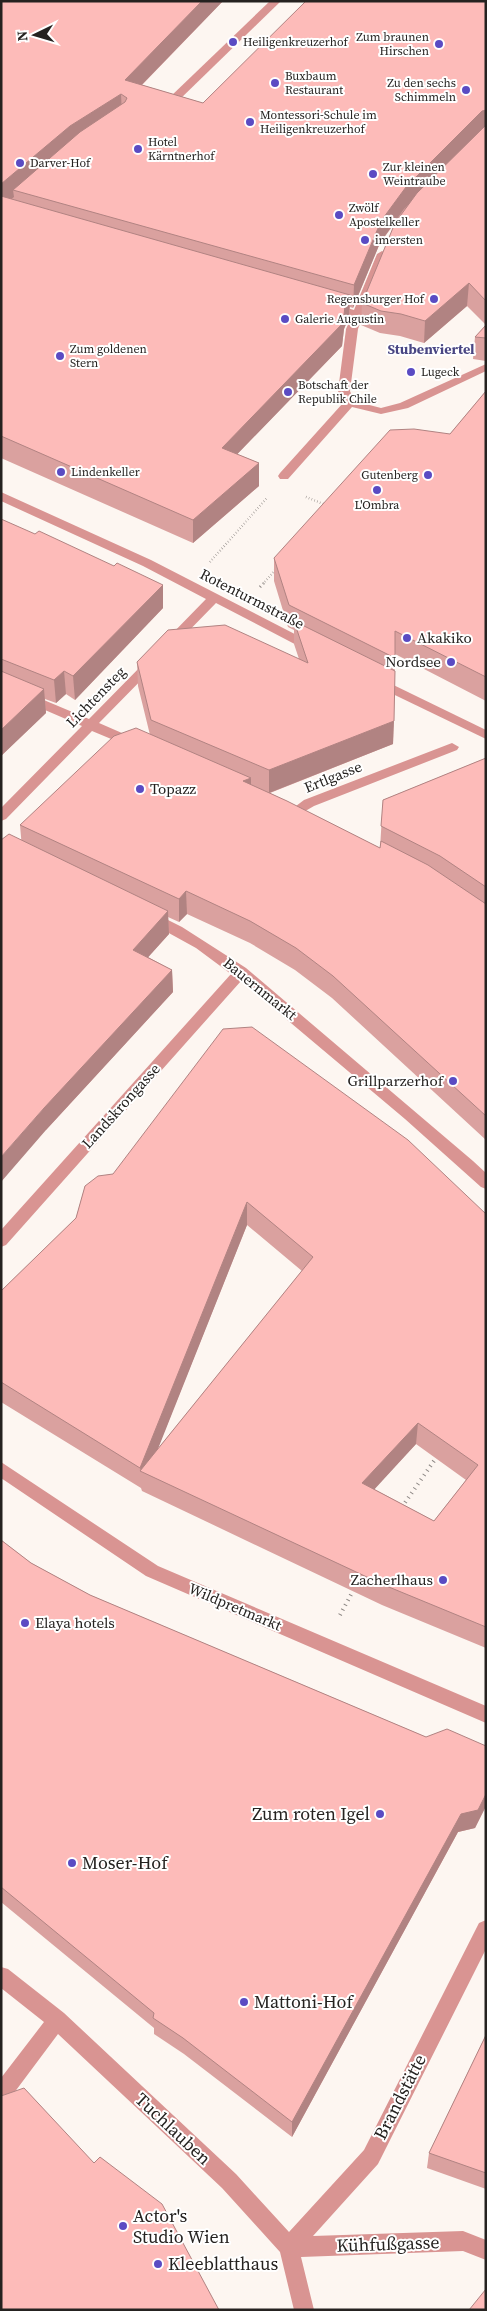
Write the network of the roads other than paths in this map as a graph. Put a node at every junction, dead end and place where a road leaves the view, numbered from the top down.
1 (276, 1) edge
2 (173, 100) edge
3 (387, 244) edge
4 (318, 303) edge
5 (357, 314) junction
6 (485, 367) edge
7 (349, 403) junction
8 (284, 476) road end
9 (1, 496) edge
10 (213, 599) junction
11 (320, 652) edge
12 (364, 674) edge
13 (1, 686) edge
14 (91, 726) junction
15 (486, 735) edge
16 (452, 747) dead end
17 (150, 750) edge
18 (1, 816) edge
19 (312, 821) edge
20 (141, 912) edge
21 (240, 972) junction
22 (486, 1183) edge
23 (1, 1240) edge
24 (1, 1469) edge
25 (486, 1715) edge
26 (486, 1929) edge
27 (1, 1976) edge
28 (57, 2020) junction
29 (1, 2094) edge
30 (289, 2247) junction
31 (486, 2250) edge
32 (304, 2310) edge

1 - 2 street
3 - 5 street
4 - 5 street
5 - 7 street
6 - 7 street
7 - 8 street
9 - 10 street, Rotenturmstraße
10 - 11 street, Rotenturmstraße
10 - 14 street, Lichtensteg
12 - 15 street
13 - 14 street
14 - 17 street
14 - 18 street, Lichtensteg
16 - 19 street, Ertlgasse
20 - 21 street, Bauernmarkt
21 - 22 street, Bauernmarkt
21 - 23 street, Landskrongasse
24 - 25 street, Wildpretmarkt
26 - 30 street, Brandstätte
27 - 28 street, Tuchlauben
28 - 29 street
28 - 30 street, Tuchlauben
30 - 31 street, Kühfußgasse
30 - 32 street, Tuchlauben

